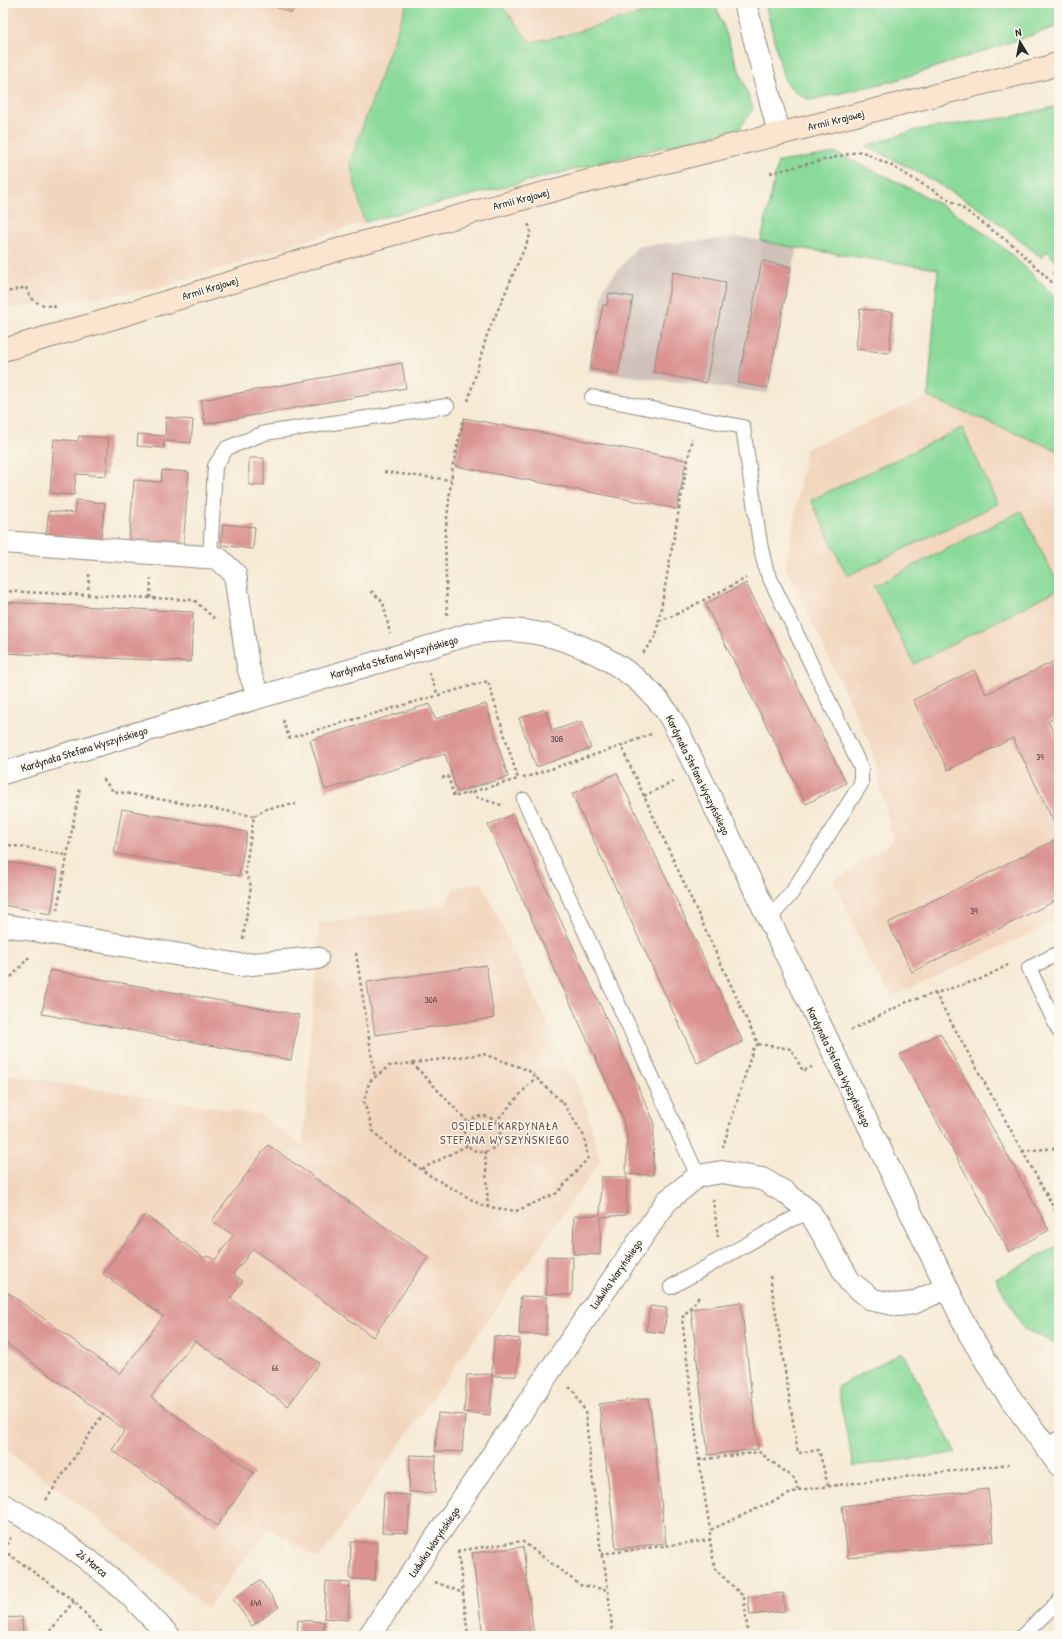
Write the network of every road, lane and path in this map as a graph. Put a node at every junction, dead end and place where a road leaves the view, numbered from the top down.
1 (744, 3) edge
2 (1054, 66) edge
3 (779, 133) junction
4 (770, 173) dead end
5 (528, 218) dead end
6 (1059, 289) edge
7 (3, 293) edge
8 (65, 306) dead end
9 (3, 350) edge
10 (592, 397) dead end
11 (467, 404) dead end
12 (447, 406) dead end
13 (465, 412) dead end
14 (691, 442) dead end
15 (384, 472) dead end
16 (451, 480) junction
17 (3, 542) edge
18 (210, 558) junction
19 (749, 577) dead end
20 (3, 591) edge
21 (371, 591) dead end
22 (447, 616) dead end
23 (217, 620) dead end
24 (659, 621) junction
25 (391, 640) dead end
26 (642, 654) dead end
27 (428, 670) dead end
28 (438, 695) junction
29 (259, 697) junction
30 (283, 720) dead end
31 (652, 734) dead end
32 (621, 746) junction
33 (3, 773) edge
34 (442, 778) dead end
35 (681, 778) dead end
36 (103, 779) dead end
37 (518, 779) junction
38 (80, 787) dead end
39 (472, 792) junction
40 (644, 796) junction
41 (524, 800) dead end
42 (296, 804) dead end
43 (531, 815) junction
44 (254, 816) junction
45 (3, 844) edge
46 (68, 856) junction
47 (56, 914) dead end
48 (768, 920) junction
49 (246, 921) dead end
50 (3, 925) edge
51 (356, 953) dead end
52 (1059, 953) edge
53 (32, 955) dead end
54 (317, 958) dead end
55 (1009, 965) dead end
56 (3, 986) edge
57 (935, 993) junction
58 (850, 1030) dead end
59 (1059, 1031) edge
60 (758, 1044) junction
61 (411, 1063) junction
62 (816, 1065) dead end
63 (536, 1077) junction
64 (375, 1078) junction
65 (495, 1122) junction
66 (469, 1123) junction
67 (726, 1134) dead end
68 (468, 1145) junction
69 (1059, 1148) edge
70 (485, 1151) junction
71 (1022, 1152) junction
72 (422, 1169) junction
73 (698, 1176) junction
74 (713, 1199) dead end
75 (488, 1207) junction
76 (715, 1212) dead end
77 (810, 1212) junction
78 (1059, 1217) edge
79 (770, 1276) dead end
80 (671, 1287) dead end
81 (946, 1288) junction
82 (702, 1293) dead end
83 (574, 1392) dead end
84 (103, 1414) dead end
85 (1052, 1442) edge
86 (699, 1460) junction
87 (1009, 1464) dead end
88 (1059, 1466) edge
89 (828, 1486) junction
90 (798, 1490) junction
91 (43, 1498) dead end
92 (3, 1505) edge
93 (710, 1530) junction
94 (15, 1532) dead end
95 (710, 1540) junction
96 (453, 1549) dead end
97 (3, 1550) edge
98 (458, 1551) junction
99 (600, 1554) junction
100 (434, 1582) dead end
101 (608, 1590) junction
102 (462, 1593) junction
103 (74, 1601) junction
104 (1059, 1601) edge
105 (98, 1628) junction
106 (986, 1631) dead end
107 (46, 1636) edge
108 (101, 1636) edge
109 (105, 1636) edge
110 (169, 1636) edge
111 (369, 1636) edge
112 (468, 1636) edge
113 (613, 1636) edge
114 (748, 1636) edge
115 (985, 1636) edge
116 (1022, 1636) edge

1 - 3 street
2 - 3 main road, Armii Krajowej
3 - 9 main road, Armii Krajowej
4 - 6 path
5 - 11 path
7 - 8 path
10 - 48 lane
12 - 18 lane
13 - 16 path
14 - 24 path
15 - 16 path
16 - 22 path
17 - 18 street
18 - 29 street
19 - 24 path
20 - 23 path
21 - 25 path
24 - 26 path
27 - 28 path
28 - 30 path
28 - 37 path
29 - 33 street, Kardynała Stefana Wyszyńskiego
29 - 48 street, Kardynała Stefana Wyszyńskiego
31 - 32 path
32 - 37 path
32 - 40 path
34 - 39 path
35 - 40 path
36 - 44 path
37 - 39 path
38 - 46 path
39 - 43 path
40 - 60 path
41 - 43 lane
42 - 44 path
43 - 73 lane
44 - 49 path
45 - 46 path
46 - 47 path
48 - 81 street, Kardynała Stefana Wyszyńskiego
50 - 54 street
51 - 64 path
52 - 59 lane
53 - 56 path
55 - 57 path
57 - 58 path
57 - 71 path
60 - 62 path
60 - 67 path
61 - 63 path
61 - 64 path
61 - 66 path
63 - 65 path
63 - 75 path
64 - 72 path
65 - 66 path
65 - 70 path
66 - 68 path
68 - 70 path
68 - 72 path
69 - 71 path
70 - 75 path
71 - 78 path
72 - 75 path
73 - 77 street, Ludwika Waryńskiego
73 - 111 street, Ludwika Waryńskiego
74 - 76 path
77 - 80 lane
77 - 81 street, Ludwika Waryńskiego
79 - 89 path
81 - 85 street, Kardynała Stefana Wyszyńskiego
82 - 86 path
83 - 99 path
84 - 91 path
85 - 88 street, Kardynała Stefana Wyszyńskiego
86 - 90 path
86 - 93 path
87 - 89 path
89 - 90 path
90 - 93 path
92 - 110 street, 26 Marca
93 - 95 path
94 - 97 path
95 - 99 path
95 - 114 path
96 - 98 path
97 - 103 path
98 - 101 path
98 - 102 path
99 - 101 path
100 - 102 path
101 - 113 path
102 - 112 path
103 - 105 path
103 - 107 path
104 - 116 lane
105 - 108 path
105 - 109 path
106 - 115 path

